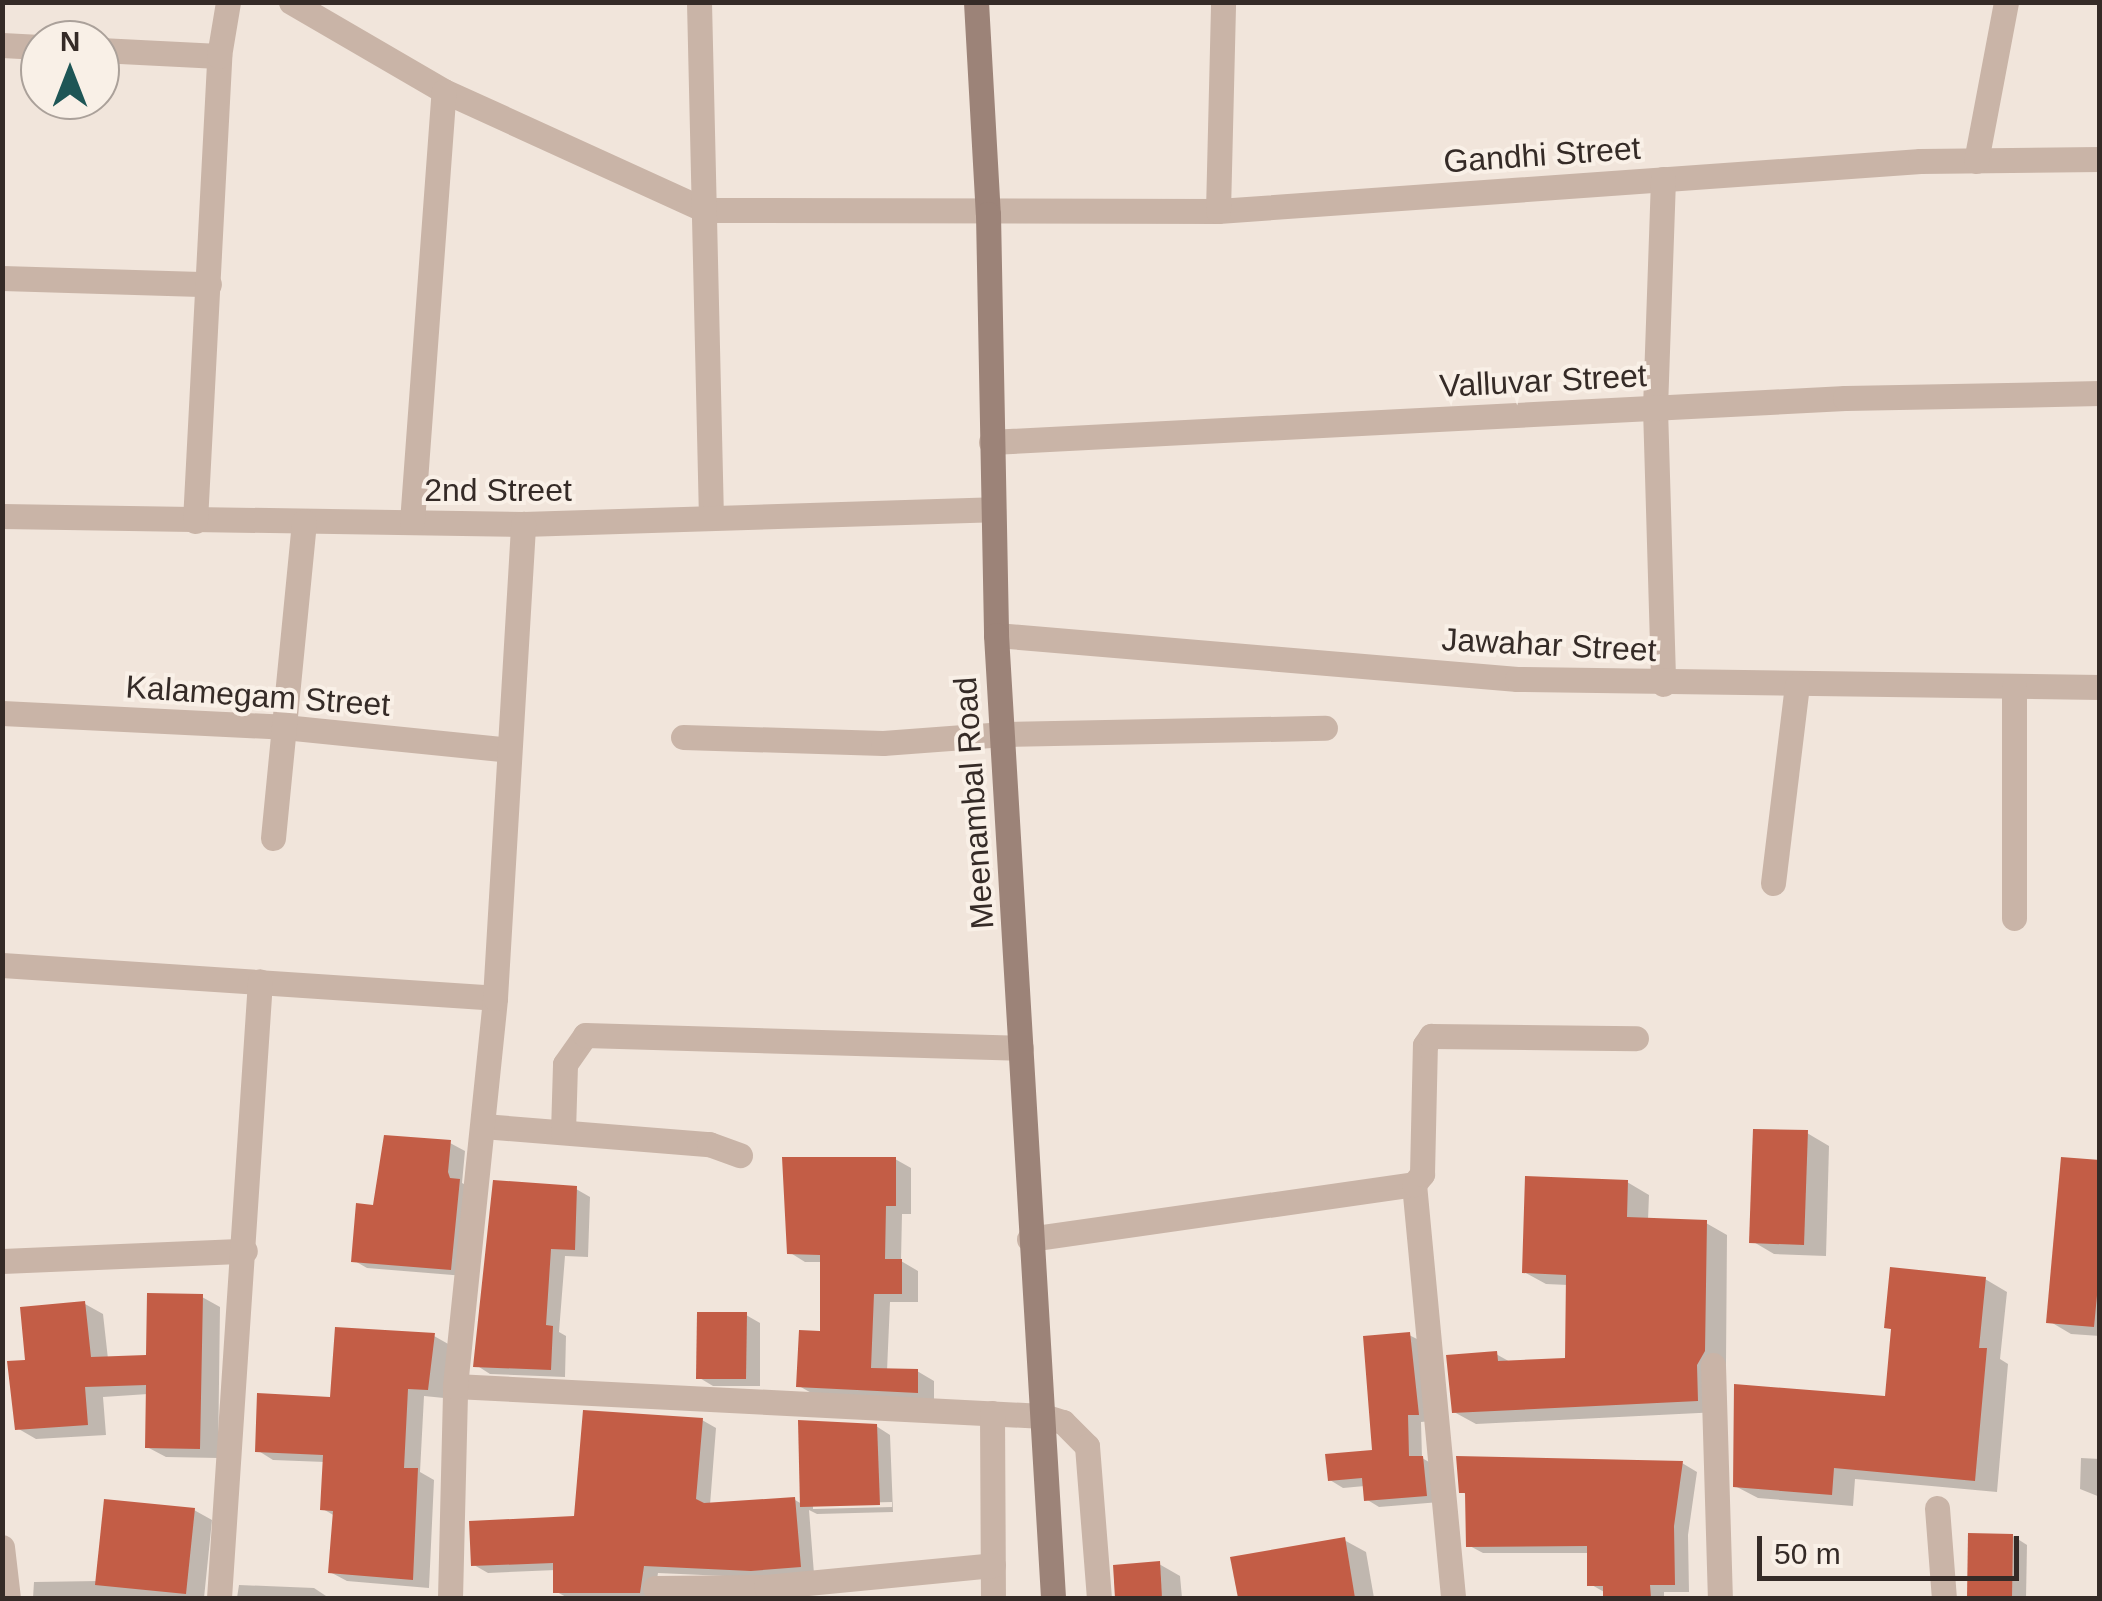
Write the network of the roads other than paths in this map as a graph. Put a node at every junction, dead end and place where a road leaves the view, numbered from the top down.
1 (228, 2) edge
2 (291, 2) edge
3 (699, 2) edge
4 (976, 2) edge
5 (1223, 2) edge
6 (2006, 2) edge
7 (120, 51) edge
8 (218, 56) junction
9 (444, 92) junction
10 (2100, 160) edge
11 (1976, 161) junction
12 (1663, 180) junction
13 (706, 210) junction
14 (1218, 211) junction
15 (988, 214) junction
16 (2, 278) edge
17 (210, 284) junction
18 (2100, 393) edge
19 (1655, 408) junction
20 (991, 442) junction
21 (993, 510) junction
22 (2, 516) edge
23 (710, 518) junction
24 (195, 520) junction
25 (304, 522) junction
26 (412, 522) junction
27 (523, 524) junction
28 (996, 635) junction
29 (1663, 684) junction
30 (1797, 685) junction
31 (2014, 687) junction
32 (2100, 688) edge
33 (2, 713) edge
34 (284, 728) junction
35 (1325, 728) dead end
36 (1004, 734) junction
37 (683, 737) dead end
38 (509, 750) junction
39 (273, 838) dead end
40 (1773, 882) dead end
41 (2014, 918) dead end
42 (2, 965) edge
43 (260, 980) junction
44 (494, 998) junction
45 (1636, 1038) dead end
46 (1021, 1048) junction
47 (482, 1126) junction
48 (563, 1132) junction
49 (740, 1156) dead end
50 (1414, 1184) junction
51 (1029, 1239) junction
52 (246, 1251) junction
53 (2, 1261) edge
54 (1713, 1365) dead end
55 (455, 1386) junction
56 (992, 1413) junction
57 (1043, 1416) junction
58 (1937, 1508) dead end
59 (2, 1547) edge
60 (993, 1565) junction
61 (654, 1588) dead end
62 (766, 1593) edge
63 (8, 1598) edge
64 (219, 1598) edge
65 (450, 1598) edge
66 (993, 1598) edge
67 (1053, 1598) edge
68 (1099, 1598) edge
69 (1453, 1598) edge
70 (1720, 1598) edge
71 (1944, 1598) edge

1 - 8 street
2 - 9 street
3 - 13 street
4 - 15 main road, Meenambal Road
5 - 14 street
6 - 11 street
7 - 8 street
8 - 17 street
9 - 13 street
9 - 26 street
10 - 11 street, Gandhi Street
11 - 12 street, Gandhi Street
12 - 14 street, Gandhi Street
12 - 19 street
13 - 15 street, Gandhi Street
13 - 23 street
14 - 15 street, Gandhi Street
15 - 20 main road, Meenambal Road
16 - 17 street
17 - 24 street
18 - 19 street, Valluvar Street
19 - 20 street, Valluvar Street
19 - 29 street
20 - 21 main road, Meenambal Road
21 - 23 street, 2nd Street
21 - 28 main road, Meenambal Road
22 - 24 street, 2nd Street
23 - 27 street, 2nd Street
24 - 25 street, 2nd Street
25 - 26 street, 2nd Street
25 - 34 street
26 - 27 street, 2nd Street
27 - 38 street
28 - 29 street, Jawahar Street
28 - 36 main road, Meenambal Road
29 - 30 street, Jawahar Street
30 - 31 street, Jawahar Street
30 - 40 street
31 - 32 street, Jawahar Street
31 - 41 street
33 - 34 street, Kalamegam Street
34 - 38 street, Kalamegam Street
34 - 39 street
35 - 36 street
36 - 37 street
36 - 46 main road, Meenambal Road
38 - 44 street
42 - 43 street
43 - 44 street
43 - 52 street
44 - 47 street
45 - 50 street
46 - 48 street
46 - 51 main road, Meenambal Road
47 - 48 street
47 - 55 street
48 - 49 street
50 - 51 street
50 - 69 street
51 - 57 main road, Meenambal Road
52 - 53 street
52 - 64 street
54 - 70 street
55 - 56 street
55 - 65 street
56 - 57 street
56 - 60 street
57 - 67 main road, Meenambal Road
57 - 68 street
58 - 71 street
59 - 63 street
60 - 62 street
60 - 66 street
61 - 62 street

